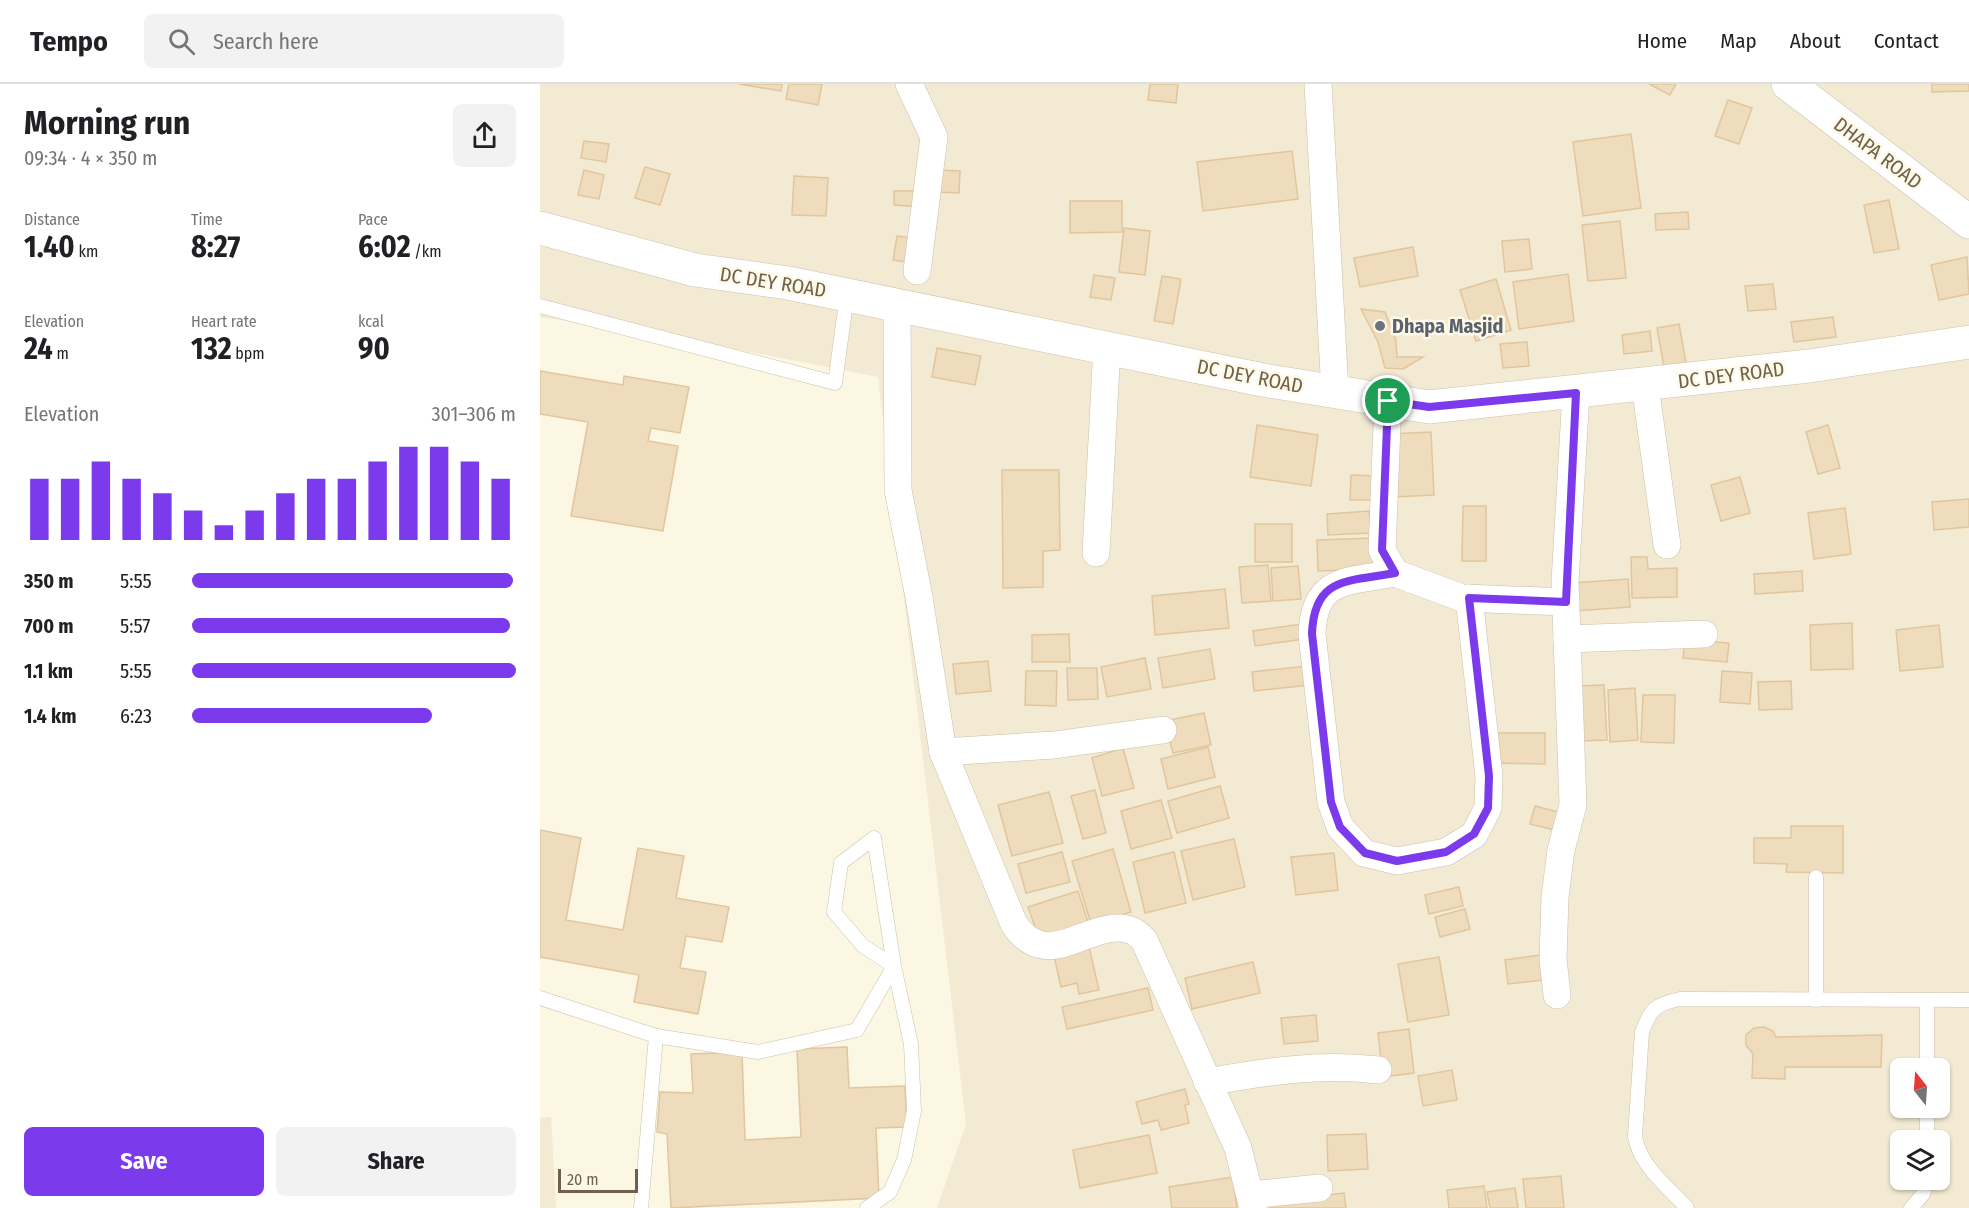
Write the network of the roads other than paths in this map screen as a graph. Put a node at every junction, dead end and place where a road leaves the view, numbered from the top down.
1 (909, 84) edge
2 (1318, 84) edge
3 (1788, 84) edge
4 (1969, 222) edge
5 (540, 228) edge
6 (917, 271) dead end
7 (847, 294) junction
8 (897, 304) junction
9 (540, 306) edge
10 (1969, 342) edge
11 (1107, 347) junction
12 (1644, 385) junction
13 (1335, 392) junction
14 (1576, 393) junction
15 (1388, 401) junction
16 (1667, 545) dead end
17 (1096, 554) dead end
18 (1395, 573) junction
19 (1469, 598) junction
20 (1566, 602) junction
21 (1704, 634) dead end
22 (1567, 639) junction
23 (1162, 730) dead end
24 (943, 752) junction
25 (1816, 877) dead end
26 (894, 966) junction
27 (1557, 995) dead end
28 (540, 998) edge
29 (1816, 1000) junction
30 (1927, 1000) junction
31 (1969, 1000) edge
32 (656, 1036) junction
33 (1927, 1058) edge
34 (1378, 1070) dead end
35 (1207, 1082) junction
36 (1319, 1188) dead end
37 (1924, 1190) edge
38 (1252, 1201) edge
39 (641, 1208) edge
40 (867, 1208) edge
41 (1688, 1208) edge
42 (1911, 1208) edge

1 - 6 street
2 - 13 street
3 - 4 street, DHAPA ROAD
5 - 7 street, DC DEY ROAD
7 - 8 street, DC DEY ROAD
7 - 9 lane
8 - 11 street, DC DEY ROAD
8 - 24 street
10 - 12 street, DC DEY ROAD
11 - 13 street, DC DEY ROAD
11 - 17 street
12 - 14 street, DC DEY ROAD
12 - 16 street
13 - 15 street, DC DEY ROAD
14 - 15 street, DC DEY ROAD
14 - 20 street
15 - 18 street
18 - 19 street
18 - 19 street
19 - 20 street
20 - 22 street
21 - 22 street
22 - 27 street
23 - 24 street
24 - 35 street
25 - 29 lane
26 - 26 lane
26 - 32 lane
26 - 40 lane
28 - 32 lane
29 - 30 lane
29 - 41 lane
30 - 31 lane
30 - 33 lane
32 - 39 lane
34 - 35 street
35 - 38 street
36 - 38 street
37 - 42 lane

